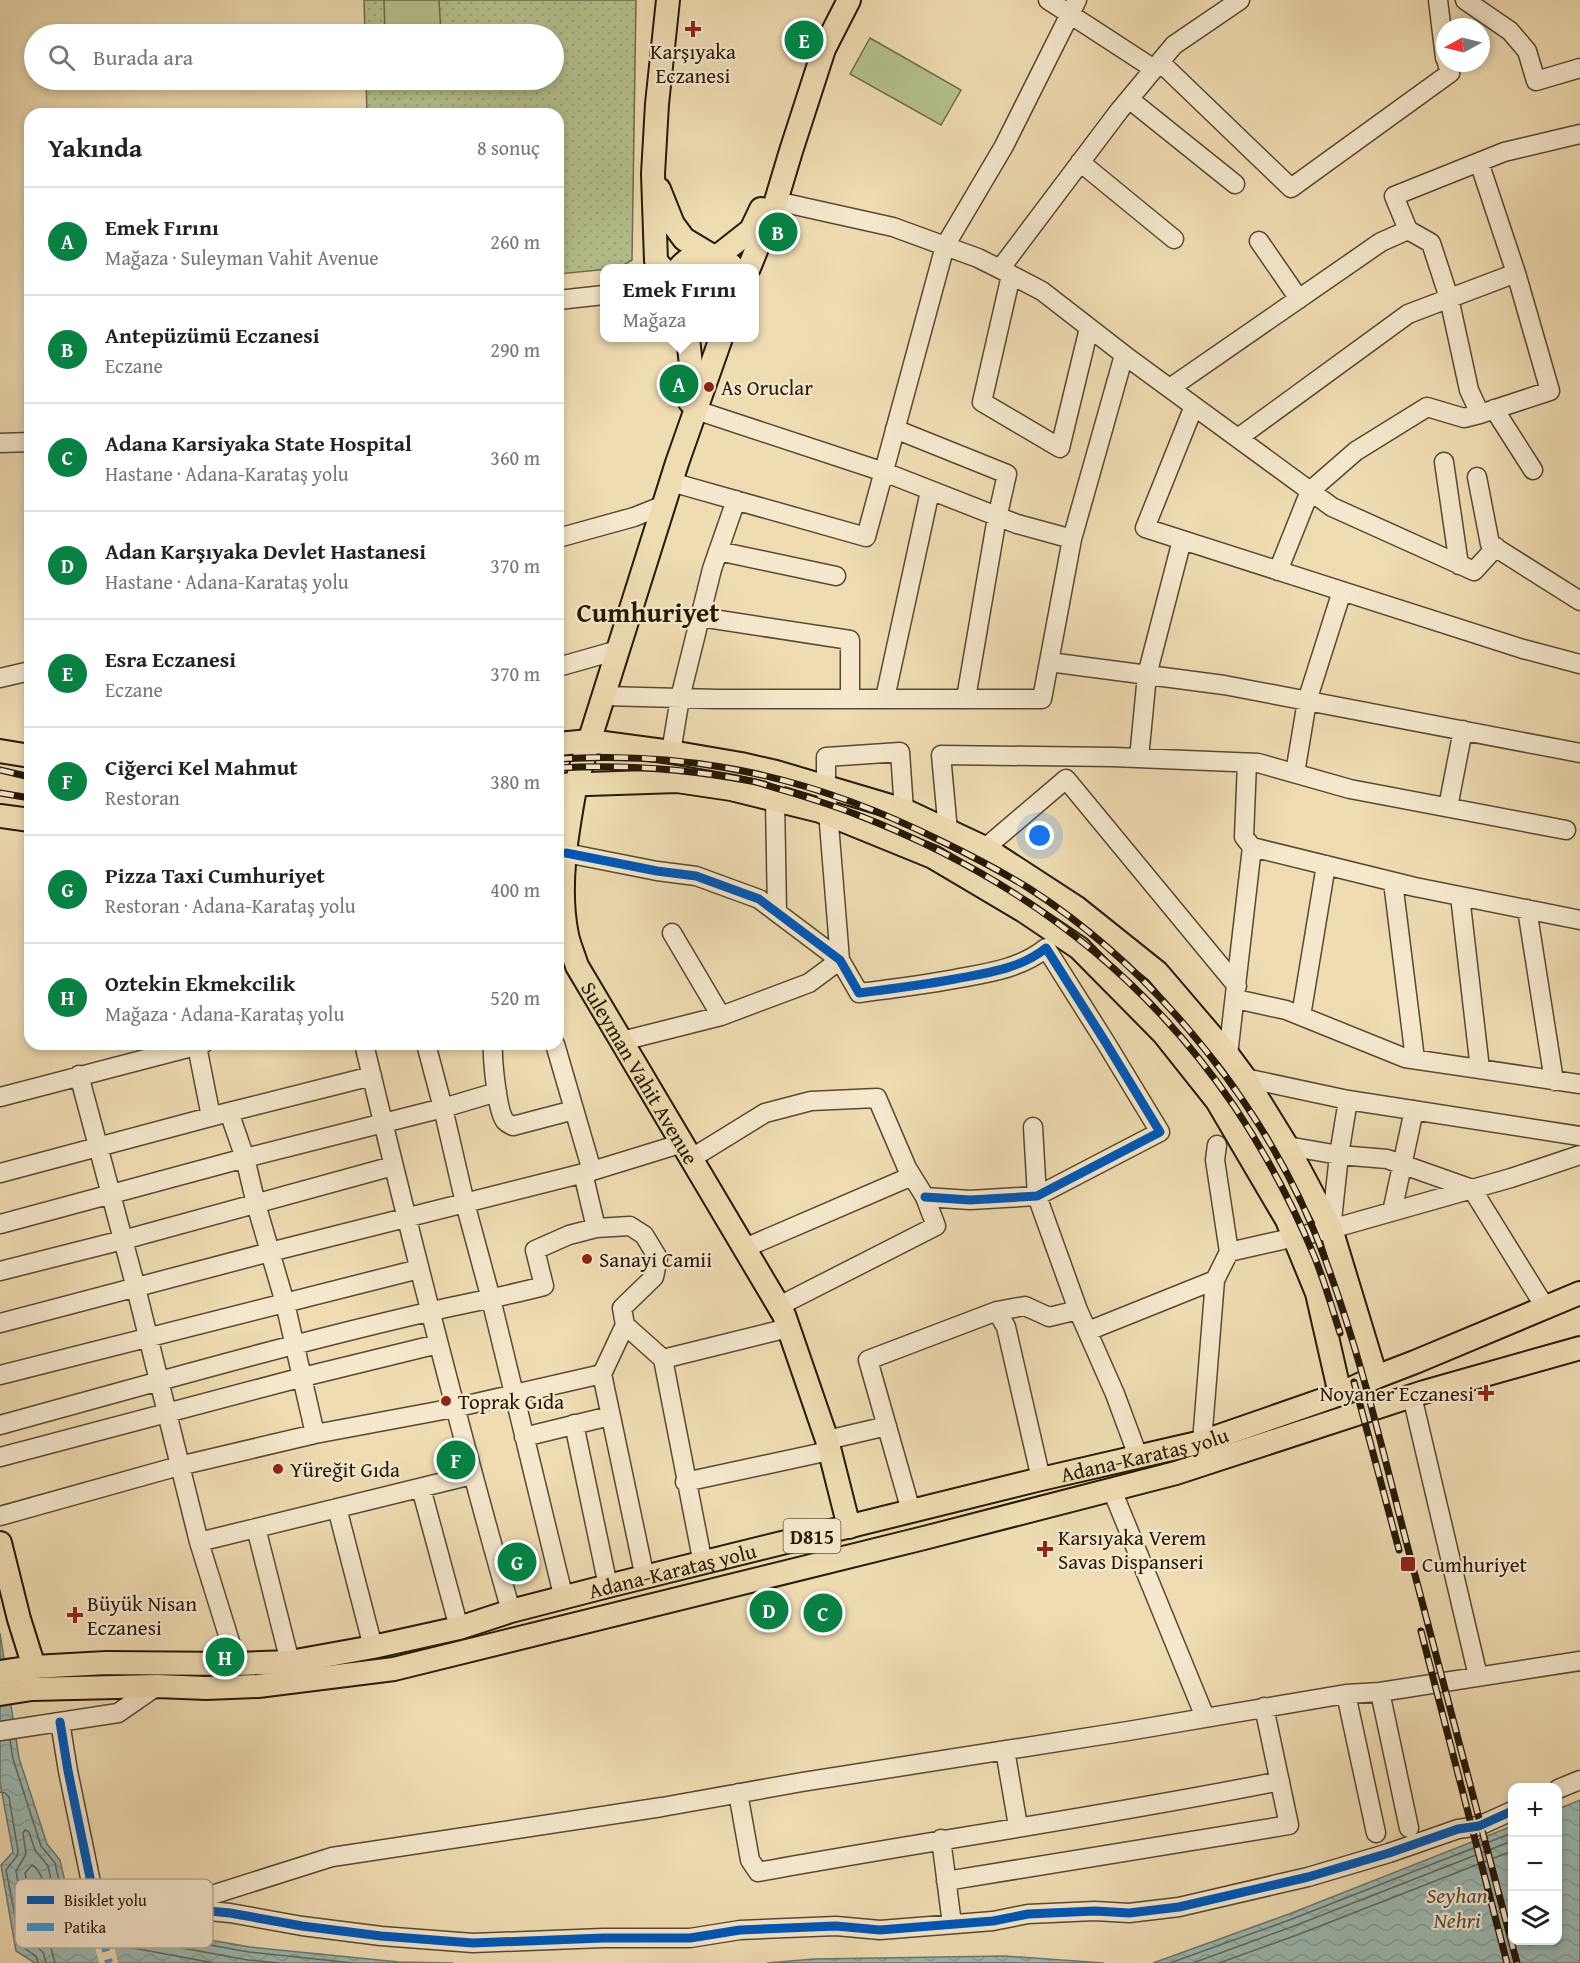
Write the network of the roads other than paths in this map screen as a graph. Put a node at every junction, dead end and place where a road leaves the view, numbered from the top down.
1 (668, 0) edge
2 (849, 0) edge
3 (1048, 0) edge
4 (1437, 0) edge
5 (1465, 0) edge
6 (1235, 1) edge
7 (1074, 7) edge
8 (1439, 18) edge
9 (1157, 65) junction
10 (1580, 68) edge
11 (1450, 72) edge
12 (1129, 99) junction
13 (1580, 134) edge
14 (790, 151) junction
15 (1080, 162) junction
16 (1479, 162) junction
17 (653, 174) junction
18 (1235, 184) dead end
19 (776, 201) junction
20 (1408, 230) junction
21 (1174, 239) dead end
22 (1259, 241) dead end
23 (945, 246) junction
24 (721, 260) edge
25 (659, 264) edge
26 (683, 264) edge
27 (751, 264) edge
28 (1006, 272) junction
29 (1516, 273) junction
30 (600, 295) edge
31 (1449, 298) junction
32 (564, 299) edge
33 (1299, 299) junction
34 (1089, 328) junction
35 (688, 342) edge
36 (720, 342) edge
37 (1124, 355) junction
38 (1170, 388) junction
39 (1194, 406) junction
40 (696, 410) junction
41 (1487, 412) junction
42 (896, 429) junction
43 (1238, 438) junction
44 (24, 441) edge
45 (0, 443) edge
46 (1444, 462) dead end
47 (1533, 470) dead end
48 (674, 472) junction
49 (884, 472) junction
50 (1477, 477) dead end
51 (930, 491) junction
52 (1310, 491) junction
53 (736, 500) junction
54 (664, 505) junction
55 (998, 517) junction
56 (564, 536) edge
57 (1072, 539) junction
58 (1182, 540) junction
59 (1496, 547) junction
60 (718, 551) junction
61 (1459, 565) junction
62 (1278, 571) junction
63 (836, 576) dead end
64 (1342, 591) junction
65 (1580, 601) edge
66 (700, 617) junction
67 (618, 650) junction
68 (1049, 662) junction
69 (1580, 664) edge
70 (564, 665) edge
71 (24, 672) edge
72 (1147, 675) junction
73 (0, 678) edge
74 (604, 696) junction
75 (680, 698) junction
76 (850, 698) junction
77 (885, 698) junction
78 (966, 698) junction
79 (1307, 701) junction
80 (1463, 730) junction
81 (588, 741) junction
82 (564, 743) edge
83 (0, 751) edge
84 (671, 752) junction
85 (1580, 753) edge
86 (24, 755) edge
87 (1139, 758) junction
88 (1247, 763) junction
89 (776, 772) junction
90 (1295, 773) junction
91 (567, 784) edge
92 (826, 787) junction
93 (775, 800) junction
94 (1448, 807) junction
95 (904, 810) junction
96 (828, 814) junction
97 (0, 816) edge
98 (24, 819) edge
99 (1566, 830) dead end
100 (948, 831) junction
101 (1252, 847) junction
102 (986, 848) junction
103 (566, 853) junction
104 (1326, 865) junction
105 (564, 870) edge
106 (1393, 882) junction
107 (1460, 896) junction
108 (564, 907) edge
109 (1527, 909) junction
110 (777, 912) junction
111 (1580, 920) edge
112 (672, 933) dead end
113 (564, 947) edge
114 (840, 960) junction
115 (1237, 992) junction
116 (722, 1016) junction
117 (1301, 1016) junction
118 (622, 1041) junction
119 (180, 1050) edge
120 (201, 1050) edge
121 (366, 1050) edge
122 (428, 1050) edge
123 (494, 1050) edge
124 (557, 1050) edge
125 (1228, 1055) junction
126 (1415, 1059) junction
127 (1480, 1069) junction
128 (78, 1075) junction
129 (372, 1076) junction
130 (1245, 1078) junction
131 (1554, 1081) junction
132 (1580, 1084) edge
133 (497, 1092) junction
134 (0, 1097) edge
135 (1348, 1100) junction
136 (443, 1108) junction
137 (574, 1110) junction
138 (1414, 1110) junction
139 (229, 1112) junction
140 (211, 1117) junction
141 (383, 1122) junction
142 (1033, 1127) dead end
143 (1580, 1136) edge
144 (1217, 1145) dead end
145 (1287, 1146) junction
146 (98, 1148) junction
147 (687, 1151) junction
148 (1339, 1155) junction
149 (1580, 1155) edge
150 (245, 1158) junction
151 (1401, 1164) junction
152 (393, 1166) junction
153 (587, 1172) junction
154 (0, 1173) edge
155 (912, 1176) junction
156 (1472, 1189) junction
157 (110, 1194) junction
158 (1037, 1196) junction
159 (925, 1197) junction
160 (465, 1203) junction
161 (256, 1204) junction
162 (1392, 1212) junction
163 (405, 1218) junction
164 (0, 1224) edge
165 (596, 1228) junction
166 (1330, 1229) junction
167 (1294, 1238) junction
168 (123, 1240) junction
169 (745, 1248) junction
170 (270, 1252) junction
171 (1229, 1252) junction
172 (419, 1269) junction
173 (0, 1271) edge
174 (1215, 1280) junction
175 (136, 1288) junction
176 (1580, 1293) edge
177 (491, 1299) junction
178 (285, 1303) junction
179 (778, 1306) junction
180 (1545, 1307) junction
181 (1078, 1310) junction
182 (429, 1311) junction
183 (997, 1311) junction
184 (0, 1323) edge
185 (624, 1325) junction
186 (788, 1328) junction
187 (1088, 1331) junction
188 (148, 1338) junction
189 (438, 1344) junction
190 (295, 1346) junction
191 (1580, 1348) edge
192 (663, 1359) junction
193 (602, 1374) junction
194 (0, 1375) edge
195 (303, 1377) junction
196 (1376, 1377) junction
197 (158, 1382) junction
198 (1340, 1394) junction
199 (513, 1395) junction
200 (1412, 1396) junction
201 (454, 1408) junction
202 (166, 1413) junction
203 (610, 1416) junction
204 (0, 1425) edge
205 (574, 1425) junction
206 (887, 1426) junction
207 (315, 1434) junction
208 (524, 1437) junction
209 (1202, 1442) junction
210 (828, 1445) junction
211 (1137, 1456) junction
212 (0, 1457) edge
213 (179, 1466) junction
214 (472, 1475) junction
215 (1041, 1479) junction
216 (686, 1482) junction
217 (421, 1488) junction
218 (1112, 1490) junction
219 (337, 1508) junction
220 (911, 1510) junction
221 (0, 1516) edge
222 (849, 1527) junction
223 (256, 1528) junction
224 (199, 1542) junction
225 (0, 1543) edge
226 (703, 1564) junction
227 (645, 1578) junction
228 (609, 1586) junction
229 (564, 1599) junction
230 (511, 1611) junction
231 (459, 1628) junction
232 (373, 1647) junction
233 (1580, 1660) edge
234 (290, 1662) junction
235 (237, 1664) junction
236 (21, 1674) edge
237 (1478, 1676) junction
238 (157, 1686) junction
239 (1380, 1692) junction
240 (0, 1694) edge
241 (1346, 1694) junction
242 (1264, 1707) junction
243 (1205, 1718) junction
244 (60, 1722) junction
245 (0, 1731) edge
246 (1005, 1750) junction
247 (1580, 1780) edge
248 (1280, 1781) junction
249 (1562, 1786) edge
250 (738, 1793) junction
251 (1508, 1813) edge
252 (1018, 1826) junction
253 (1409, 1828) dead end
254 (1376, 1833) dead end
255 (941, 1839) junction
256 (90, 1879) edge
257 (946, 1881) junction
258 (213, 1894) edge
259 (213, 1911) edge
260 (952, 1924) junction

1 - 17 main road
2 - 14 main road
3 - 7 street
4 - 8 street
5 - 10 street
6 - 9 street
7 - 9 street
7 - 23 street
9 - 11 street
9 - 12 street
12 - 15 street
12 - 18 street
13 - 16 street
14 - 19 main road
14 - 24 main road
15 - 21 street
15 - 28 street
16 - 20 street
16 - 29 street
17 - 24 main road
17 - 25 main road
19 - 23 street
19 - 27 main road
20 - 31 street
20 - 33 street
22 - 33 street
23 - 28 street
23 - 42 street
24 - 26 main road
28 - 34 street
28 - 34 street
29 - 31 street
29 - 41 street
30 - 32 street
31 - 41 street
31 - 43 street
33 - 38 street
34 - 37 street
35 - 48 main road
36 - 40 main road
37 - 38 street
37 - 57 street
38 - 39 street
39 - 43 street
39 - 58 street
40 - 48 main road
40 - 49 street
41 - 47 street
41 - 52 street
42 - 49 street
42 - 55 street
43 - 52 street
44 - 45 street
46 - 61 street
48 - 53 street
48 - 54 main road, Suleyman Vahit Avenue
49 - 51 street
49 - 53 street
50 - 59 street
51 - 55 street
51 - 77 street
52 - 61 street
52 - 62 street
53 - 60 street
54 - 56 street
54 - 67 main road, Suleyman Vahit Avenue
55 - 57 street
55 - 78 street
57 - 68 street
58 - 62 street
58 - 72 street
59 - 61 street
59 - 65 street
60 - 63 street
60 - 66 street
62 - 64 street
64 - 69 street
64 - 79 street
66 - 75 street
66 - 76 street
67 - 70 street
67 - 74 main road, Suleyman Vahit Avenue
68 - 72 street
68 - 78 street
71 - 73 street
72 - 79 street
72 - 87 street
74 - 75 street
74 - 81 main road, Suleyman Vahit Avenue
75 - 76 street
75 - 84 street
76 - 77 street
77 - 78 street
79 - 80 street
79 - 90 street
80 - 85 street
80 - 94 street
81 - 82 main road
81 - 84 main road
81 - 91 main road, Suleyman Vahit Avenue
83 - 86 main road
84 - 89 main road
87 - 88 street
87 - 100 street
88 - 90 street
88 - 101 street
89 - 92 main road
89 - 93 street
90 - 94 street
91 - 93 main road
91 - 103 main road, Suleyman Vahit Avenue
92 - 95 main road
92 - 95 street
92 - 96 street
93 - 96 main road
93 - 110 street
94 - 99 street
95 - 100 main road
96 - 114 street
96 - 167 main road
97 - 98 main road
100 - 102 main road
101 - 104 street
101 - 115 street
102 - 115 street
102 - 125 main road
103 - 105 main road, Suleyman Vahit Avenue
103 - 110 street
104 - 106 street
104 - 117 street
106 - 107 street
106 - 126 street
107 - 109 street
107 - 127 street
108 - 113 main road, Suleyman Vahit Avenue
109 - 111 street
109 - 131 street
110 - 114 street
112 - 116 street
113 - 118 main road, Suleyman Vahit Avenue
114 - 116 street
114 - 158 street
115 - 117 street
115 - 125 street
116 - 118 street
117 - 126 street
118 - 147 main road, Suleyman Vahit Avenue
119 - 128 street
120 - 140 street
121 - 129 street
122 - 136 street
123 - 133 street
124 - 137 street
125 - 130 main road
126 - 127 street
127 - 131 street
128 - 134 street
128 - 146 street
129 - 139 street
129 - 141 street
130 - 135 street
130 - 145 main road
131 - 132 street
133 - 136 street
133 - 137 street
135 - 138 street
135 - 148 street
136 - 141 street
136 - 160 street
137 - 153 street
138 - 143 street
138 - 151 street
139 - 140 street
139 - 150 street
140 - 146 street
141 - 150 street
141 - 152 street
142 - 158 street
144 - 171 street
145 - 148 street
145 - 166 main road
146 - 154 street
146 - 157 street
147 - 153 street
147 - 155 street
147 - 169 main road, Suleyman Vahit Avenue
148 - 151 street
148 - 166 street
149 - 156 street
150 - 157 street
150 - 161 street
151 - 156 street
151 - 162 street
152 - 161 street
152 - 163 street
153 - 160 street
153 - 165 street
155 - 159 street
155 - 169 street
156 - 162 street
156 - 180 street
157 - 164 street
157 - 168 street
158 - 159 street
158 - 181 street
159 - 179 street
160 - 163 street
160 - 177 street
161 - 168 street
161 - 170 street
162 - 166 street
163 - 170 street
163 - 172 street
165 - 177 street
165 - 185 street
166 - 167 street
166 - 196 main road
167 - 171 street
167 - 198 main road
168 - 173 street
168 - 175 street
169 - 179 main road, Suleyman Vahit Avenue
170 - 175 street
170 - 178 street
171 - 174 street
172 - 178 street
172 - 182 street
174 - 187 street
174 - 209 street
175 - 184 street
175 - 188 street
176 - 180 main road, Adana-Karataş yolu / D815
177 - 182 street
177 - 199 street
178 - 188 street
178 - 190 street
179 - 186 main road, Suleyman Vahit Avenue
180 - 196 main road, Adana-Karataş yolu / D815
181 - 183 street
181 - 187 street
182 - 189 street
182 - 190 street
183 - 206 street
183 - 215 street
185 - 192 street
185 - 193 street
186 - 192 street
186 - 210 main road, Suleyman Vahit Avenue
187 - 211 street
188 - 194 street
188 - 197 street
189 - 195 street
189 - 201 street
190 - 195 street
190 - 197 street
191 - 200 main road, Adana-Karataş yolu / D815
192 - 216 street
193 - 199 street
193 - 203 street
195 - 202 street
195 - 207 street
196 - 198 main road, Adana-Karataş yolu / D815
197 - 202 street
197 - 204 street
198 - 209 main road, Adana-Karataş yolu / D815
199 - 201 street
199 - 208 street
200 - 218 main road, Adana-Karataş yolu / D815
200 - 237 street
201 - 207 street
201 - 214 street
202 - 212 street
202 - 213 street
203 - 205 street
203 - 227 street
205 - 208 street
205 - 228 street
206 - 210 street
206 - 220 street
207 - 213 street
208 - 229 street
209 - 211 main road, Adana-Karataş yolu / D815
210 - 216 street
210 - 222 main road, Suleyman Vahit Avenue
211 - 215 main road, Adana-Karataş yolu / D815
213 - 221 street
213 - 224 street
214 - 217 street
214 - 230 street
215 - 220 main road, Adana-Karataş yolu / D815
216 - 226 street
217 - 219 street
217 - 231 street
218 - 238 main road, Adana-Karataş yolu / D815
218 - 243 street
219 - 223 street
219 - 232 street
220 - 222 main road, Adana-Karataş yolu / D815
222 - 226 main road, Adana-Karataş yolu / D815
223 - 224 street
223 - 234 street
224 - 235 street
225 - 236 main road
226 - 227 main road, Adana-Karataş yolu / D815
227 - 228 main road, Adana-Karataş yolu / D815
228 - 229 main road, Adana-Karataş yolu / D815
229 - 230 main road, Adana-Karataş yolu / D815
230 - 231 main road, Adana-Karataş yolu / D815
231 - 232 main road, Adana-Karataş yolu / D815
232 - 234 main road, Adana-Karataş yolu / D815
233 - 237 street
234 - 235 main road, Adana-Karataş yolu / D815
235 - 236 main road, Adana-Karataş yolu / D815
236 - 238 main road, Adana-Karataş yolu / D815
236 - 240 main road, D815
237 - 239 street
238 - 244 street
239 - 241 street
239 - 253 street
241 - 242 street
241 - 254 street
242 - 243 street
242 - 248 street
243 - 246 street
244 - 245 street
244 - 256 street
246 - 250 street
246 - 252 street
247 - 249 street
248 - 252 street
248 - 257 street
250 - 255 street
250 - 258 street
251 - 260 street
252 - 255 street
255 - 257 street
257 - 260 street
259 - 260 street

